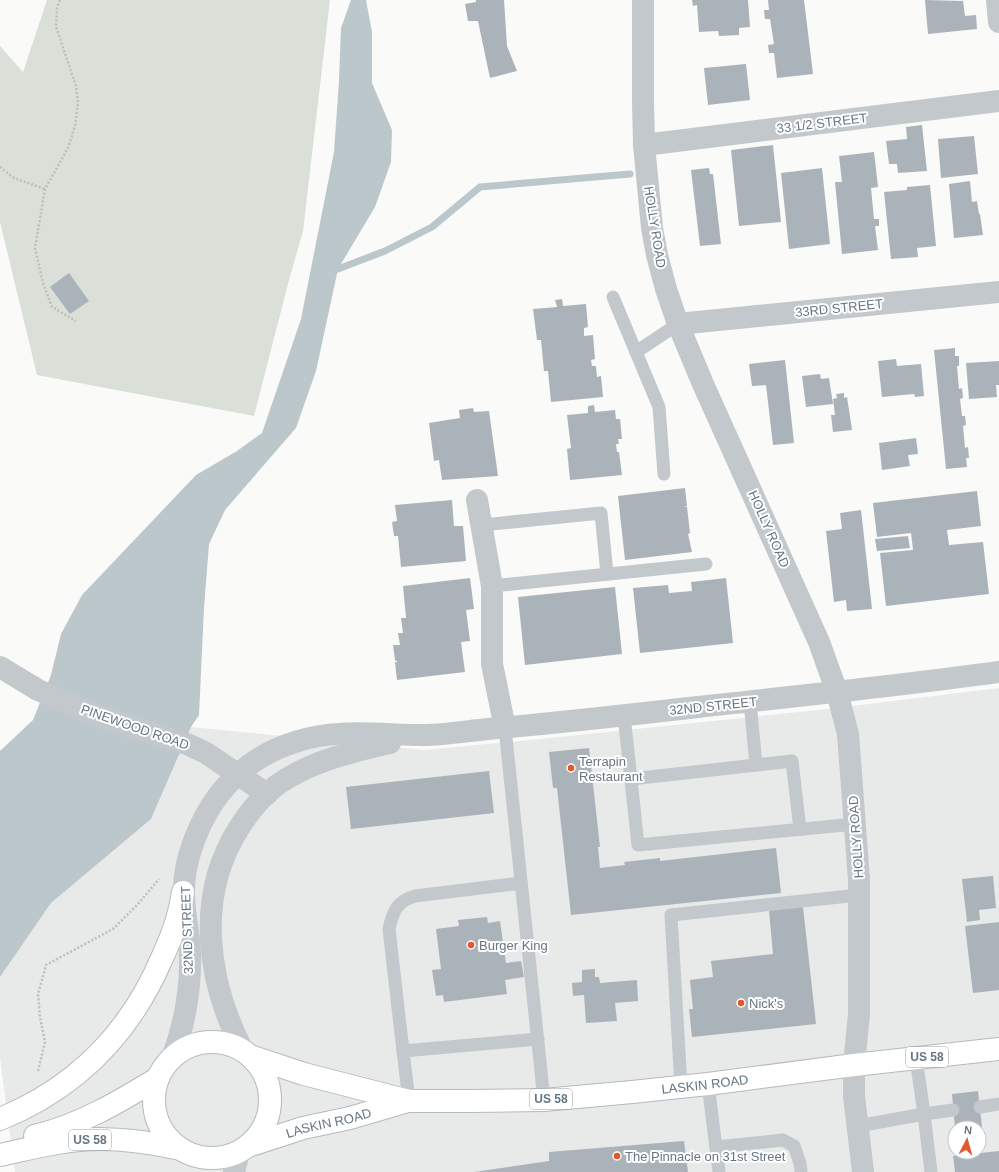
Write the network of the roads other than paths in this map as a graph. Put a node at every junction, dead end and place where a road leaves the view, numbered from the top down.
1 (643, 0) edge
2 (996, 0) edge
3 (999, 22) edge
4 (999, 101) edge
5 (644, 145) junction
6 (999, 292) edge
7 (613, 297) dead end
8 (678, 324) junction
9 (636, 352) junction
10 (664, 474) dead end
11 (477, 500) dead end
12 (482, 525) junction
13 (706, 564) dead end
14 (607, 574) junction
15 (492, 586) junction
16 (0, 667) edge
17 (999, 672) edge
18 (837, 692) junction
19 (750, 702) junction
20 (624, 715) junction
21 (505, 728) junction
22 (426, 735) junction
23 (756, 765) junction
24 (238, 773) junction
25 (631, 779) junction
26 (267, 794) junction
27 (855, 824) junction
28 (800, 829) junction
29 (521, 883) junction
30 (183, 892) junction
31 (859, 895) junction
32 (538, 1039) junction
33 (999, 1049) edge
34 (403, 1051) junction
35 (247, 1053) junction
36 (999, 1054) edge
37 (172, 1058) junction
38 (916, 1058) junction
39 (854, 1065) junction
40 (158, 1078) junction
41 (708, 1084) junction
42 (681, 1087) junction
43 (544, 1100) junction
44 (409, 1101) junction
45 (999, 1104) edge
46 (980, 1107) dead end
47 (953, 1110) dead end
48 (924, 1114) junction
49 (0, 1120) edge
50 (858, 1126) junction
51 (0, 1144) edge
52 (716, 1147) junction
53 (181, 1149) junction
54 (0, 1155) edge
55 (240, 1156) edge
56 (720, 1172) edge
57 (801, 1172) edge
58 (863, 1172) edge
59 (931, 1172) edge

1 - 5 street, HOLLY ROAD
2 - 3 street
4 - 5 street, 33 1/2 STREET
5 - 8 street, HOLLY ROAD
6 - 8 street, 33RD STREET
7 - 9 lane
8 - 9 lane
8 - 18 street, HOLLY ROAD
9 - 10 lane
11 - 12 street
12 - 14 lane
12 - 15 street
13 - 14 lane
14 - 15 lane
15 - 21 street
16 - 24 street, PINEWOOD ROAD
17 - 18 street, 32ND STREET
18 - 19 street, 32ND STREET
18 - 27 street, HOLLY ROAD
19 - 20 street, 32ND STREET
19 - 23 lane
20 - 21 street, 32ND STREET
20 - 25 lane
21 - 22 street, 32ND STREET
21 - 29 lane
22 - 24 street, 32ND STREET
22 - 26 street, 32ND STREET
23 - 25 lane
23 - 28 lane
24 - 26 street, PINEWOOD ROAD
24 - 30 street, 32ND STREET
25 - 28 lane
26 - 35 street, 32ND STREET
27 - 28 lane
27 - 31 street, HOLLY ROAD
29 - 32 lane
29 - 34 lane
30 - 37 street, 32ND STREET
30 - 49 main road
31 - 39 street, HOLLY ROAD
31 - 42 lane
32 - 34 lane
32 - 43 lane
33 - 36 lane
33 - 38 main road, LASKIN ROAD / US 58
34 - 44 lane
35 - 37 main road, US 58
35 - 44 main road, LASKIN ROAD / US 58
35 - 55 main road
37 - 40 main road, US 58
38 - 39 main road, LASKIN ROAD / US 58
38 - 48 lane
39 - 41 main road, LASKIN ROAD / US 58
39 - 50 street, HOLLY ROAD
40 - 51 main road, US 58
40 - 53 main road
41 - 42 main road, LASKIN ROAD / US 58
41 - 52 lane
42 - 43 main road, LASKIN ROAD / US 58
43 - 44 main road, LASKIN ROAD / US 58
44 - 55 main road, LASKIN ROAD / US 58
45 - 46 lane
47 - 48 lane
48 - 50 lane
48 - 59 lane
50 - 58 street, HOLLY ROAD
52 - 56 lane
52 - 57 lane
53 - 54 main road, US 58
53 - 55 main road, US 58

